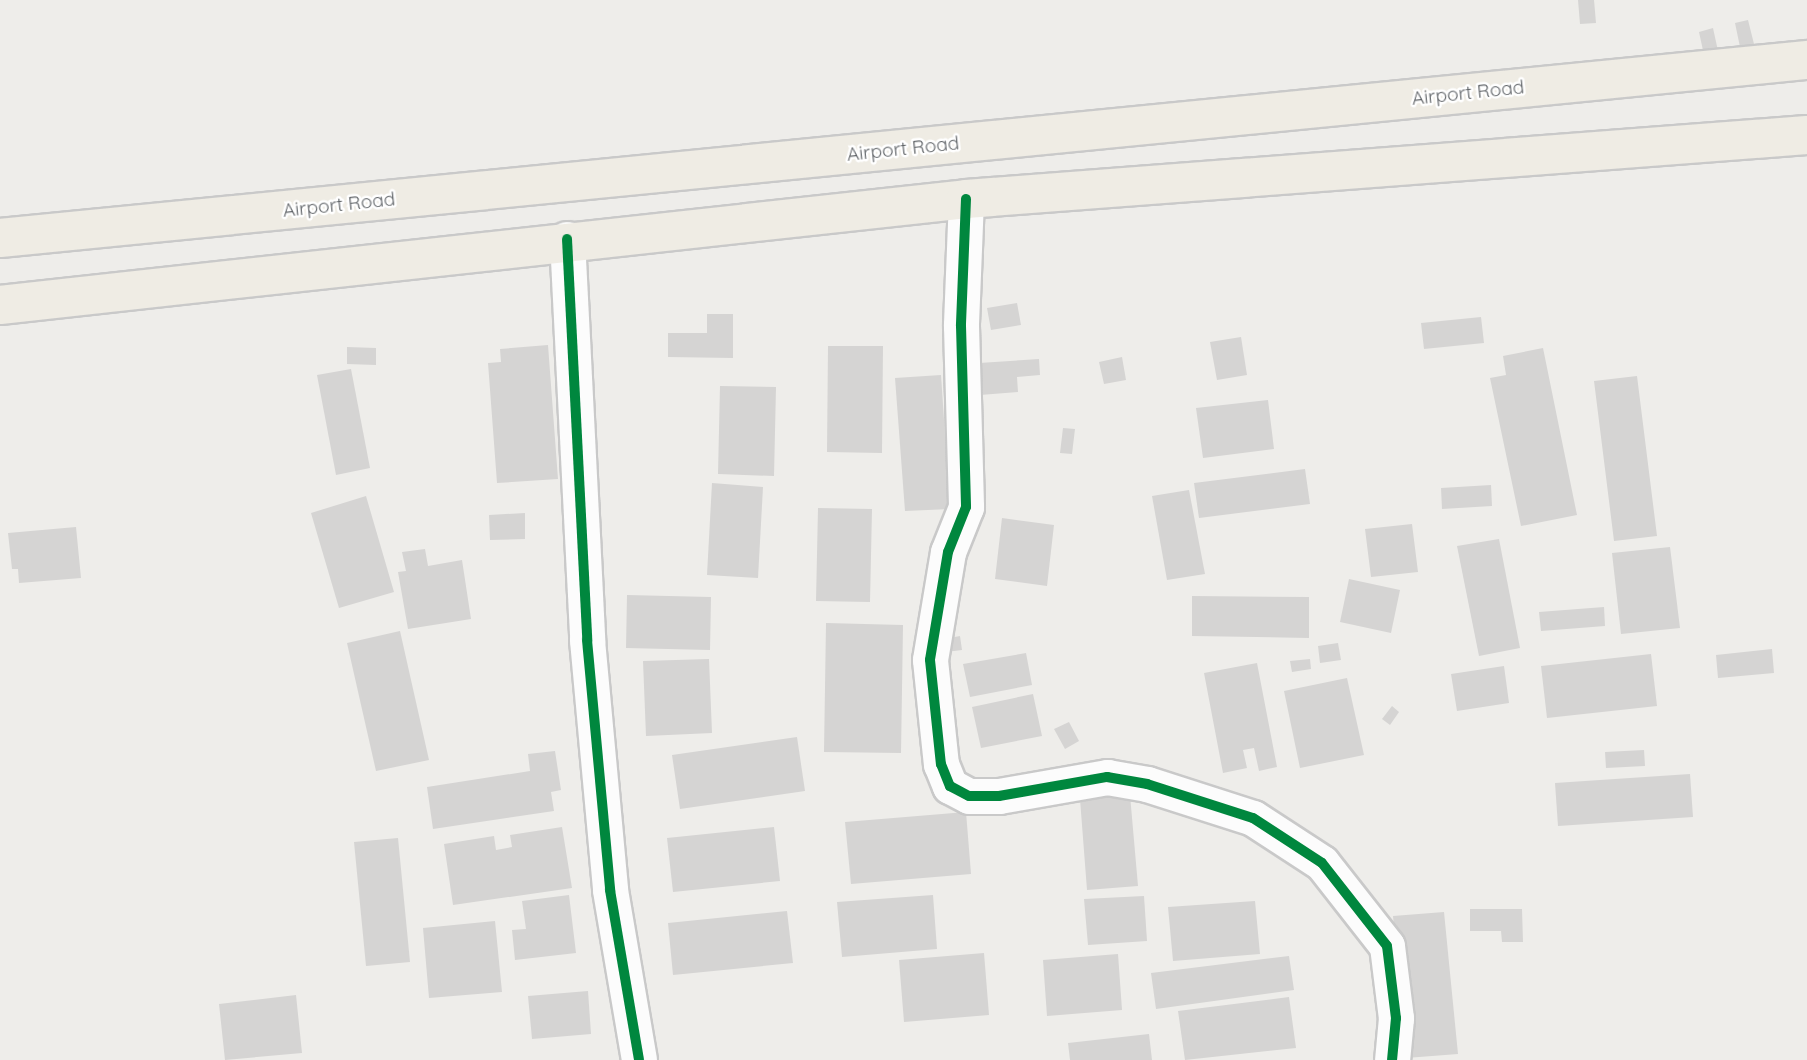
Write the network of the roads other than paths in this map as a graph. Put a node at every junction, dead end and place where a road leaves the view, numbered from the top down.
1 (1807, 60) edge
2 (1807, 135) edge
3 (966, 199) junction
4 (0, 238) edge
5 (567, 239) junction
6 (0, 305) edge
7 (639, 1060) edge
8 (1392, 1060) edge

1 - 4 highway, Airport Road
2 - 3 highway
3 - 5 highway
3 - 8 street
5 - 6 highway
5 - 7 street

